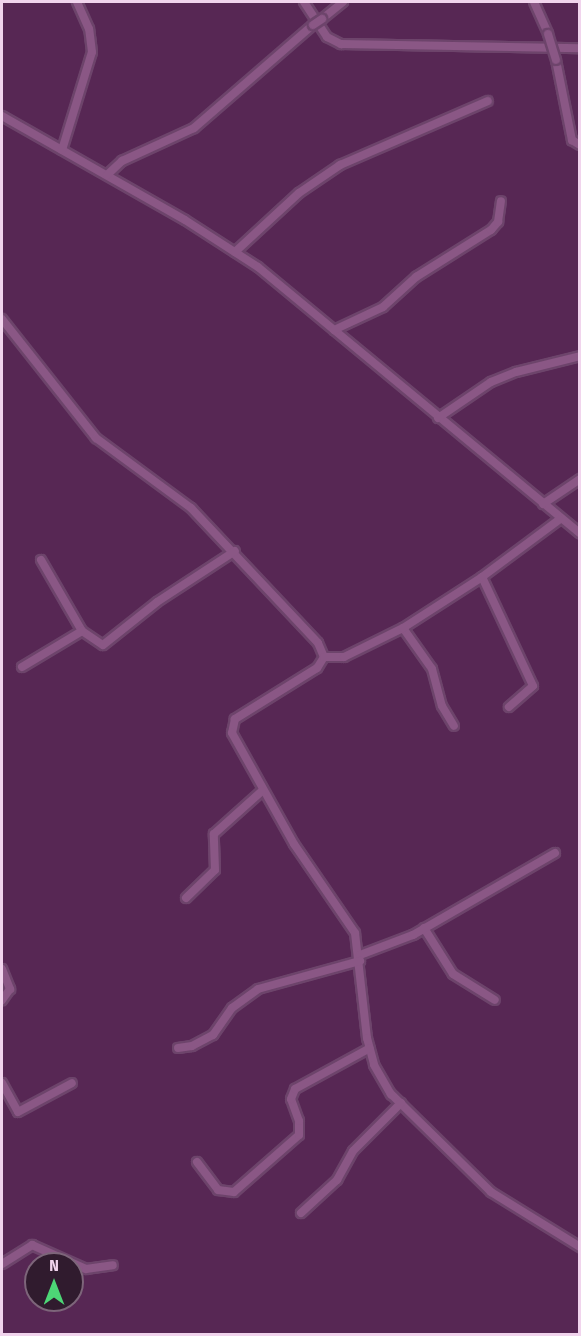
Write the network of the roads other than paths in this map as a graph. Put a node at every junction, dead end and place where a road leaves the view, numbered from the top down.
1 (78, 2) edge
2 (304, 2) edge
3 (343, 2) edge
4 (534, 2) edge
5 (579, 48) edge
6 (488, 101) dead end
7 (2, 116) edge
8 (579, 145) edge
9 (62, 150) junction
10 (107, 175) junction
11 (501, 201) dead end
12 (235, 252) junction
13 (2, 319) edge
14 (334, 330) junction
15 (579, 356) edge
16 (438, 418) junction
17 (579, 479) edge
18 (543, 504) junction
19 (560, 519) junction
20 (579, 533) edge
21 (235, 551) junction
22 (41, 560) dead end
23 (482, 577) junction
24 (403, 627) junction
25 (82, 632) junction
26 (324, 657) junction
27 (22, 667) dead end
28 (509, 707) dead end
29 (454, 726) dead end
30 (262, 791) junction
31 (555, 853) dead end
32 (186, 898) dead end
33 (424, 928) junction
34 (360, 958) junction
35 (2, 969) edge
36 (2, 1000) edge
37 (495, 1000) dead end
38 (178, 1048) dead end
39 (370, 1048) junction
40 (2, 1083) edge
41 (72, 1083) dead end
42 (401, 1103) junction
43 (197, 1162) dead end
44 (301, 1213) dead end
45 (579, 1248) edge
46 (2, 1264) edge
47 (113, 1265) dead end

1 - 9 street
2 - 5 street
3 - 10 street, bridge
4 - 8 street, bridge
6 - 12 street
7 - 9 street
9 - 10 street
10 - 12 street
11 - 14 street
12 - 14 street
13 - 21 street
14 - 16 street
15 - 16 street
16 - 18 street
17 - 18 street
18 - 19 street
19 - 20 street
19 - 23 street
21 - 25 street
21 - 26 street
22 - 25 street
23 - 24 street
23 - 28 street
24 - 26 street
24 - 29 street
25 - 27 street
26 - 30 street
30 - 32 street
30 - 34 street
31 - 33 street
33 - 34 street
33 - 37 street
34 - 38 street
34 - 39 street
35 - 36 street
39 - 42 street
39 - 43 street
40 - 41 street
42 - 44 street
42 - 45 street
46 - 47 street

